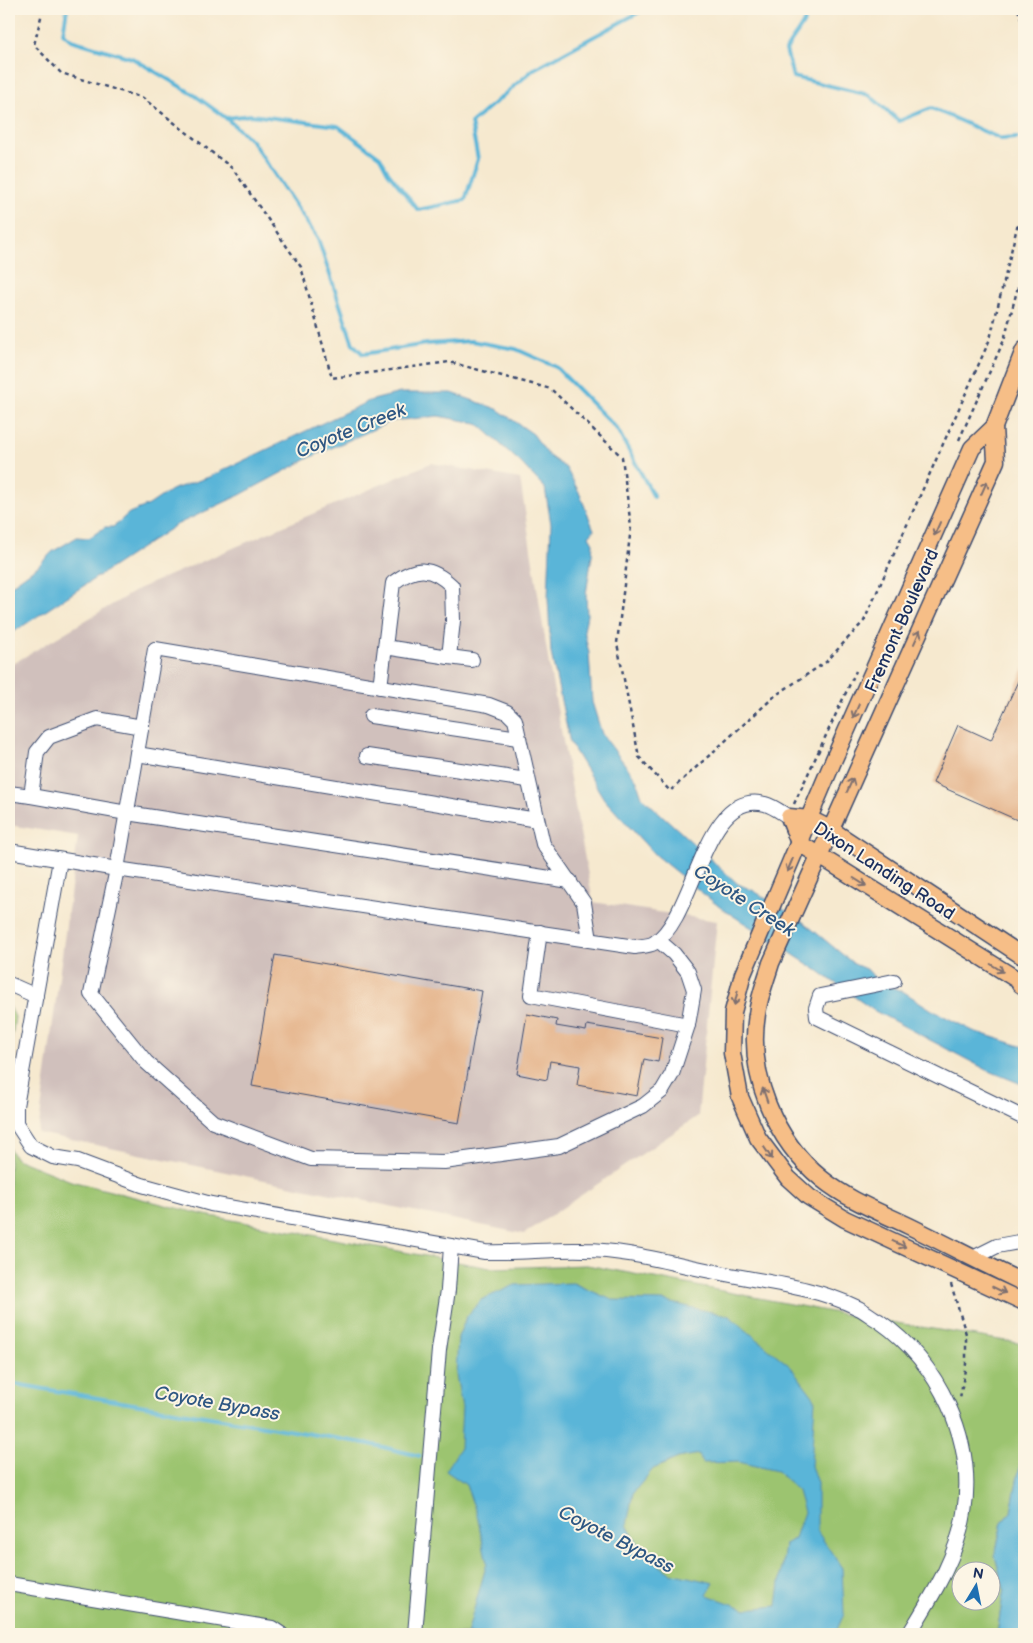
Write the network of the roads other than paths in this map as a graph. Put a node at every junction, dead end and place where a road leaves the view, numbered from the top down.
1 (1024, 350) edge
2 (994, 427) junction
3 (385, 647) junction
4 (449, 656) junction
5 (472, 660) dead end
6 (380, 687) junction
7 (371, 716) dead end
8 (142, 726) junction
9 (518, 738) junction
10 (137, 754) junction
11 (367, 756) dead end
12 (528, 780) junction
13 (9, 794) edge
14 (31, 796) junction
15 (127, 813) junction
16 (789, 816) junction
17 (810, 819) junction
18 (538, 820) junction
19 (830, 829) junction
20 (799, 843) junction
21 (9, 851) edge
22 (818, 856) junction
23 (60, 860) junction
24 (117, 870) junction
25 (570, 881) junction
26 (540, 932) junction
27 (590, 940) junction
28 (658, 940) junction
29 (1024, 957) edge
30 (894, 981) dead end
31 (9, 984) edge
32 (1023, 984) edge
33 (36, 996) junction
34 (688, 1025) junction
35 (1024, 1118) edge
36 (836, 1189) junction
37 (824, 1207) junction
38 (1024, 1241) edge
39 (451, 1246) junction
40 (973, 1258) junction
41 (1024, 1283) edge
42 (1024, 1302) edge
43 (9, 1584) edge
44 (9, 1592) edge
45 (251, 1634) edge
46 (281, 1634) edge
47 (414, 1634) edge
48 (909, 1634) edge

1 - 2 main road, Fremont Boulevard
2 -> 17 main road, Fremont Boulevard
19 -> 2 main road, Fremont Boulevard
3 - 4 lane
3 - 4 lane
3 - 6 lane
4 - 5 lane
6 - 8 lane
6 - 9 lane
7 - 9 lane
8 - 10 lane
8 - 14 lane
9 - 12 lane
10 - 15 lane
10 - 18 lane
11 - 12 lane
12 - 18 lane
13 - 14 lane
14 - 15 lane
15 - 24 lane
15 - 25 lane
16 - 17 main road, Dixon Landing Road
16 - 20 main road, Dixon Landing Road
16 - 28 lane
17 - 19 main road, Dixon Landing Road
17 - 20 main road, Fremont Boulevard
18 - 25 lane
19 - 22 main road, Fremont Boulevard
19 - 29 main road, Dixon Landing Road
20 - 22 main road, Dixon Landing Road
20 -> 37 main road, Fremont Boulevard
21 - 23 lane
22 -> 32 main road, Dixon Landing Road
36 -> 22 main road, Fremont Boulevard
23 - 24 lane
23 - 33 lane
24 - 26 lane
24 - 34 lane
25 - 27 lane
26 - 27 lane
26 - 34 lane
27 - 28 lane
28 - 34 lane
30 - 35 lane
31 - 33 lane
33 - 39 lane
36 - 37 main road
36 - 40 main road, Fremont Boulevard
37 -> 42 main road, Fremont Boulevard
38 - 40 lane
39 - 47 lane
39 - 48 lane
40 - 41 main road, Fremont Boulevard
43 - 46 lane
44 - 45 lane

